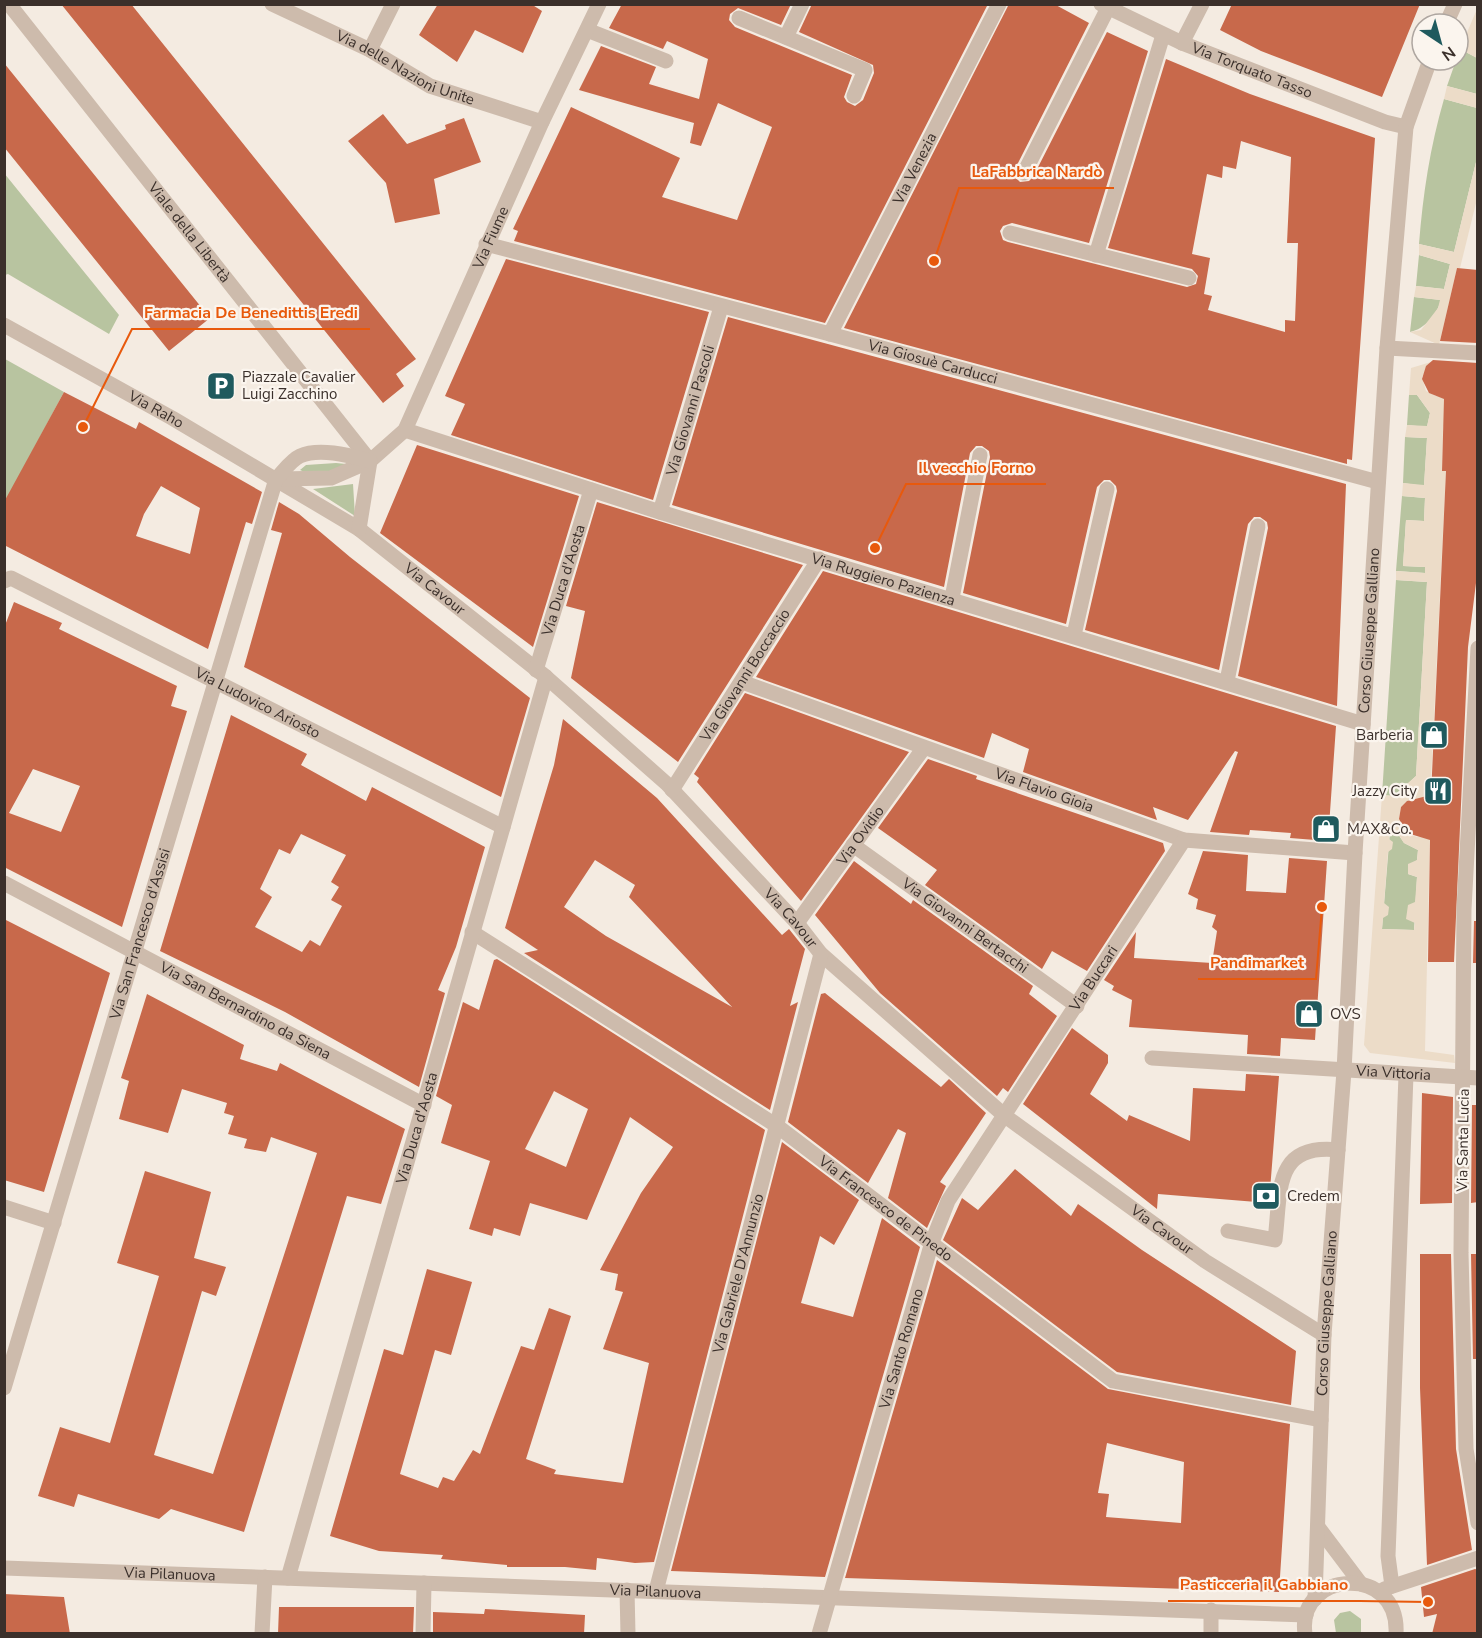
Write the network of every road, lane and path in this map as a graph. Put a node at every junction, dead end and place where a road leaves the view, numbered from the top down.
1 (9, 4) edge
2 (272, 4) edge
3 (393, 4) edge
4 (599, 4) edge
5 (802, 4) edge
6 (999, 4) edge
7 (1202, 4) edge
8 (1104, 6) edge
9 (739, 18) dead end
10 (587, 30) junction
11 (1163, 35) junction
12 (786, 38) junction
13 (1182, 43) junction
14 (370, 50) junction
15 (666, 61) dead end
16 (1426, 72) edge
17 (854, 96) dead end
18 (542, 122) junction
19 (1406, 127) junction
20 (1024, 173) dead end
21 (1010, 233) dead end
22 (486, 244) junction
23 (1096, 255) junction
24 (1188, 278) dead end
25 (721, 307) junction
26 (4, 325) edge
27 (830, 334) junction
28 (1387, 348) junction
29 (1478, 354) edge
30 (405, 430) junction
31 (980, 455) dead end
32 (370, 461) junction
33 (276, 479) junction
34 (1378, 482) junction
35 (1107, 489) dead end
36 (591, 490) junction
37 (660, 512) junction
38 (1258, 526) dead end
39 (359, 529) junction
40 (819, 559) junction
41 (8, 579) edge
42 (952, 598) junction
43 (1074, 635) junction
44 (1477, 654) edge
45 (541, 674) junction
46 (216, 681) junction
47 (1227, 681) junction
48 (742, 682) junction
49 (1363, 724) junction
50 (922, 749) junction
51 (672, 790) junction
52 (503, 827) junction
53 (1184, 840) junction
54 (854, 845) junction
55 (1355, 853) junction
56 (4, 884) edge
57 (1471, 910) edge
58 (797, 923) junction
59 (472, 932) junction
60 (136, 952) junction
61 (821, 954) junction
62 (1077, 1006) junction
63 (1152, 1058) dead end
64 (1344, 1071) junction
65 (1406, 1075) junction
66 (1471, 1078) edge
67 (423, 1105) junction
68 (1005, 1116) junction
69 (777, 1126) junction
70 (1338, 1150) junction
71 (4, 1207) edge
72 (54, 1223) junction
73 (1228, 1231) dead end
74 (932, 1242) junction
75 (1324, 1335) junction
76 (4, 1388) edge
77 (1321, 1420) junction
78 (1478, 1524) edge
79 (1318, 1527) junction
80 (1478, 1558) edge
81 (4, 1568) edge
82 (265, 1577) junction
83 (288, 1578) junction
84 (424, 1583) junction
85 (1361, 1584) junction
86 (1385, 1588) junction
87 (627, 1590) junction
88 (656, 1591) junction
89 (828, 1597) junction
90 (1315, 1599) junction
91 (1211, 1610) junction
92 (1306, 1615) junction
93 (1398, 1630) edge
94 (262, 1634) edge
95 (423, 1634) edge
96 (628, 1634) edge
97 (819, 1634) edge
98 (1211, 1634) edge
99 (1305, 1634) edge

1 - 32 street, Viale della Libertà
2 - 14 street, Via delle Nazioni Unite
3 - 14 street
4 - 10 street, Via Fiume
5 - 12 street
6 - 27 street, Via Venezia
7 - 13 street
8 - 11 street, Via Torquato Tasso
8 - 20 street
9 - 12 street
10 - 15 street
10 - 18 street, Via Fiume
11 - 13 street, Via Torquato Tasso
11 - 23 street
12 - 17 street
13 - 19 street, Via Torquato Tasso
14 - 18 street, Via delle Nazioni Unite
16 - 19 street, Corso Giuseppe Galliano
18 - 22 street, Via Fiume
19 - 28 street, Corso Giuseppe Galliano
21 - 23 street
22 - 25 street, Via Giosuè Carducci
22 - 30 street, Via Fiume
23 - 24 street
25 - 27 street, Via Giosuè Carducci
25 - 37 street, Via Giovanni Pascoli
26 - 33 street, Via Raho
27 - 34 street, Via Giosuè Carducci
28 - 29 street
28 - 34 street, Corso Giuseppe Galliano
30 - 32 street, Via Fiume
30 - 36 street, Via Ruggiero Pazienza
31 - 42 street
32 - 33 street, Via Fiume
32 - 33 street
32 - 39 street
33 - 39 street, Via Cavour
33 - 46 street, Via San Francesco d'Assisi
34 - 49 street, Corso Giuseppe Galliano
35 - 43 street
36 - 37 street, Via Ruggiero Pazienza
36 - 45 street, Via Duca d'Aosta
37 - 40 street, Via Ruggiero Pazienza
38 - 47 street
39 - 45 street, Via Cavour
40 - 42 street, Via Ruggiero Pazienza
40 - 48 street, Via Giovanni Boccaccio
41 - 46 street, Via Ludovico Ariosto
42 - 43 street, Via Ruggiero Pazienza
43 - 47 street, Via Ruggiero Pazienza
44 - 57 street, Via Santa Lucia
45 - 51 street, Via Cavour
45 - 52 street, Via Duca d'Aosta
46 - 52 street, Via Ludovico Ariosto
46 - 60 street, Via San Francesco d'Assisi
47 - 49 street, Via Ruggiero Pazienza
48 - 50 street, Via Flavio Gioia
48 - 51 street, Via Giovanni Boccaccio
49 - 55 street, Corso Giuseppe Galliano
50 - 53 street, Via Flavio Gioia
50 - 54 street, Via Ovidio
51 - 58 street, Via Cavour
52 - 59 street, Via Duca d'Aosta
53 - 55 street, Via Flavio Gioia
53 - 62 street, Via Buccari
54 - 58 street, Via Ovidio
54 - 62 street, Via Giovanni Bertacchi
55 - 64 street, Corso Giuseppe Galliano
56 - 60 street, Via San Bernardino da Siena
57 - 66 street, Via Santa Lucia
58 - 61 street, Via Cavour
59 - 67 street, Via Duca d'Aosta
59 - 69 street, Via Francesco de Pinedo
60 - 67 street, Via San Bernardino da Siena
60 - 72 street, Via San Francesco d'Assisi
61 - 68 street, Via Cavour
61 - 69 street, Via Gabriele D'Annunzio
62 - 68 street, Via Buccari
63 - 64 street, Via Vittoria
64 - 65 street, Via Vittoria
64 - 70 street, Corso Giuseppe Galliano
65 - 66 street, Via Vittoria
65 - 86 street
66 - 78 street, Via Santa Lucia
67 - 83 street, Via Duca d'Aosta
68 - 74 street, Via Santo Romano
68 - 75 street, Via Cavour
69 - 74 street, Via Francesco de Pinedo
69 - 88 street, Via Gabriele D'Annunzio
70 - 73 street
70 - 75 street, Corso Giuseppe Galliano
71 - 72 street
72 - 76 street, Via San Francesco d'Assisi
74 - 77 street, Via Francesco de Pinedo
74 - 89 street, Via Santo Romano
75 - 77 street, Corso Giuseppe Galliano
77 - 79 street, Corso Giuseppe Galliano
79 - 85 street
79 - 90 street, Corso Giuseppe Galliano
80 - 86 street
81 - 82 street, Via Pilanuova
82 - 83 street, Via Pilanuova
82 - 94 street
83 - 84 street, Via Pilanuova
84 - 87 street, Via Pilanuova
84 - 95 street
85 - 86 street
85 - 90 street
86 - 93 street
87 - 88 street, Via Pilanuova
87 - 96 street
88 - 89 street, Via Pilanuova
89 - 91 street, Via Pilanuova
89 - 97 street, Via Santo Romano
90 - 92 street
91 - 92 street, Via Pilanuova
91 - 98 street
92 - 99 street

